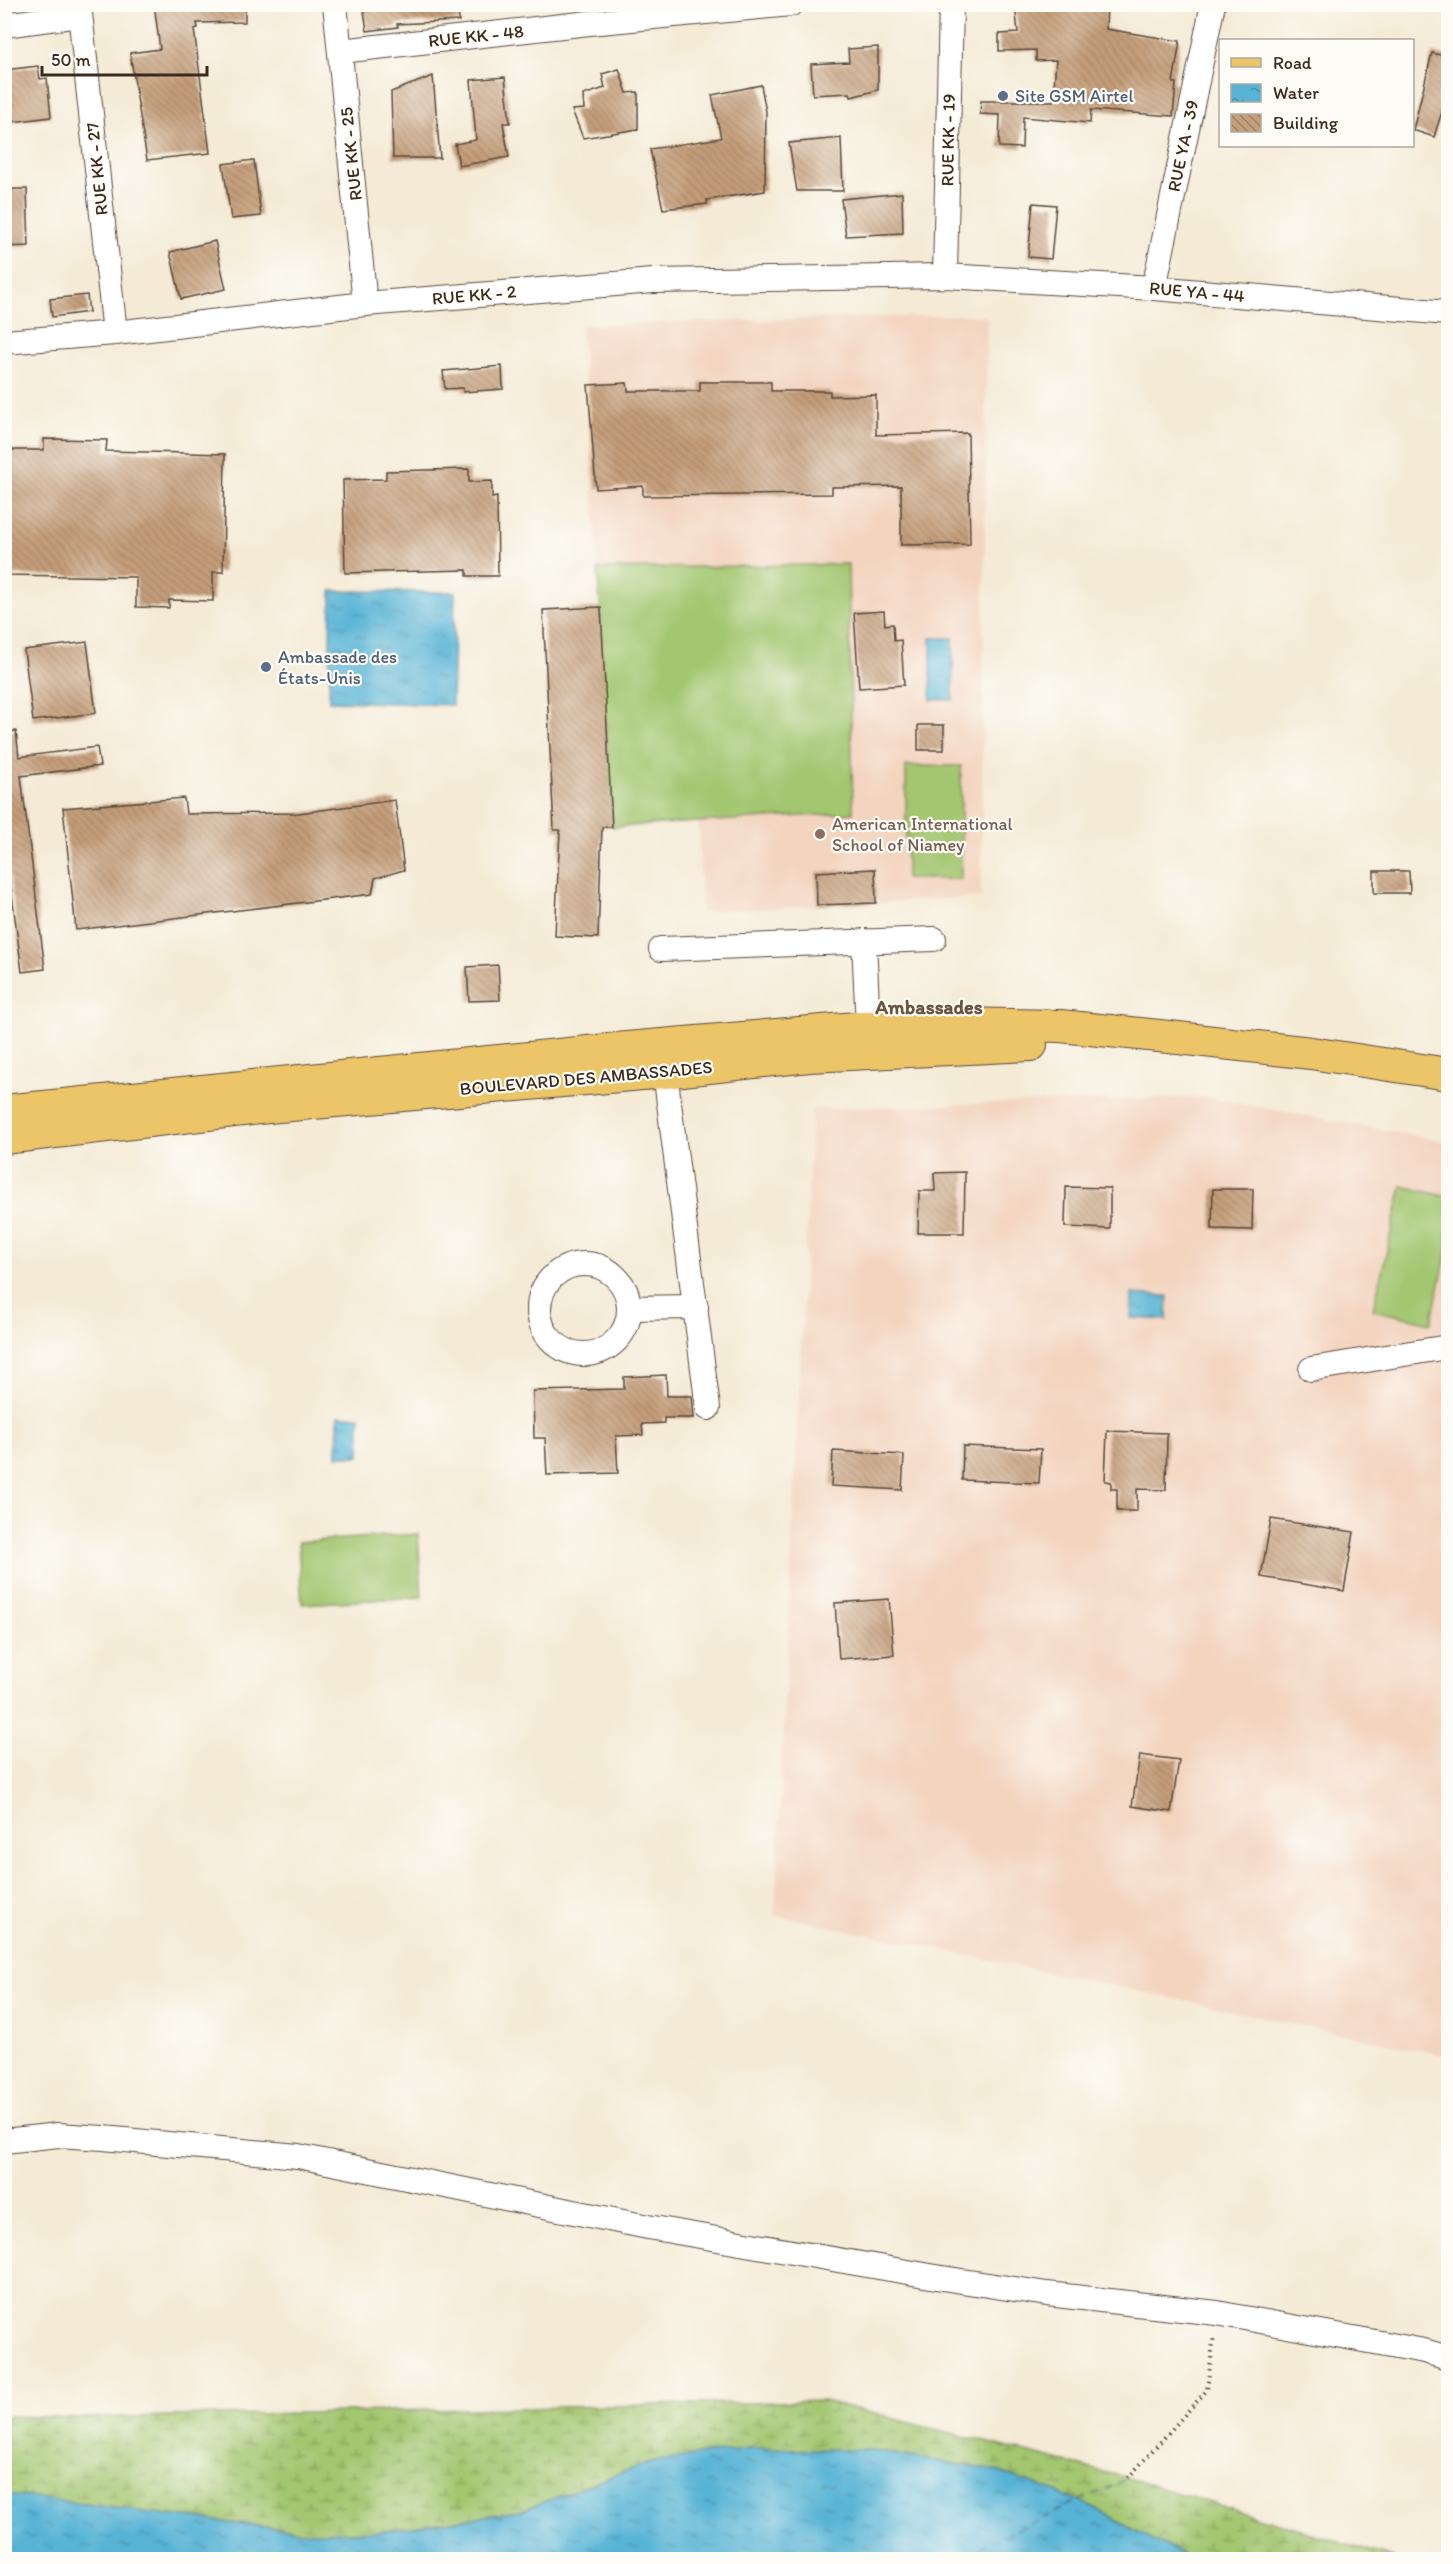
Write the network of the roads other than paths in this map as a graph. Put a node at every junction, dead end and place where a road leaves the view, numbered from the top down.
1 (335, 4) edge
2 (791, 4) edge
3 (951, 4) edge
4 (1213, 4) edge
5 (79, 10) edge
6 (588, 14) edge
7 (4, 25) edge
8 (341, 51) junction
9 (945, 276) junction
10 (1154, 288) junction
11 (365, 304) junction
12 (1449, 313) edge
13 (115, 333) junction
14 (4, 342) edge
15 (934, 939) dead end
16 (864, 941) junction
17 (661, 949) dead end
18 (868, 1027) junction
19 (1169, 1037) junction
20 (663, 1058) junction
21 (1449, 1074) edge
22 (4, 1111) edge
23 (4, 1138) edge
24 (696, 1307) junction
25 (629, 1308) dead end
26 (1449, 1347) edge
27 (1311, 1369) dead end
28 (708, 1408) dead end
29 (4, 2141) edge
30 (1449, 2358) edge

1 - 8 street, RUE KK - 25
2 - 6 street, RUE KK - 48
3 - 9 street, RUE KK - 19
4 - 10 street, RUE YA - 39
5 - 7 street
5 - 13 street, RUE KK - 27
6 - 8 street, RUE KK - 48
8 - 11 street, RUE KK - 25
9 - 10 street, RUE YA - 44
9 - 11 street, RUE KK - 2
10 - 12 street, RUE YA - 44
11 - 13 street, RUE KK - 2
13 - 14 street, RUE KK - 2
15 - 16 street
16 - 17 street
16 - 18 street
18 - 19 main road, BOULEVARD DES AMBASSADES
18 - 20 main road, BOULEVARD DES AMBASSADES
19 - 20 main road, BOULEVARD DES AMBASSADES
19 - 21 main road, BOULEVARD DES AMBASSADES
20 - 22 main road, BOULEVARD DES AMBASSADES
20 - 23 main road, BOULEVARD DES AMBASSADES
20 - 24 street
24 - 25 street
24 - 28 street
26 - 27 street
29 - 30 street

